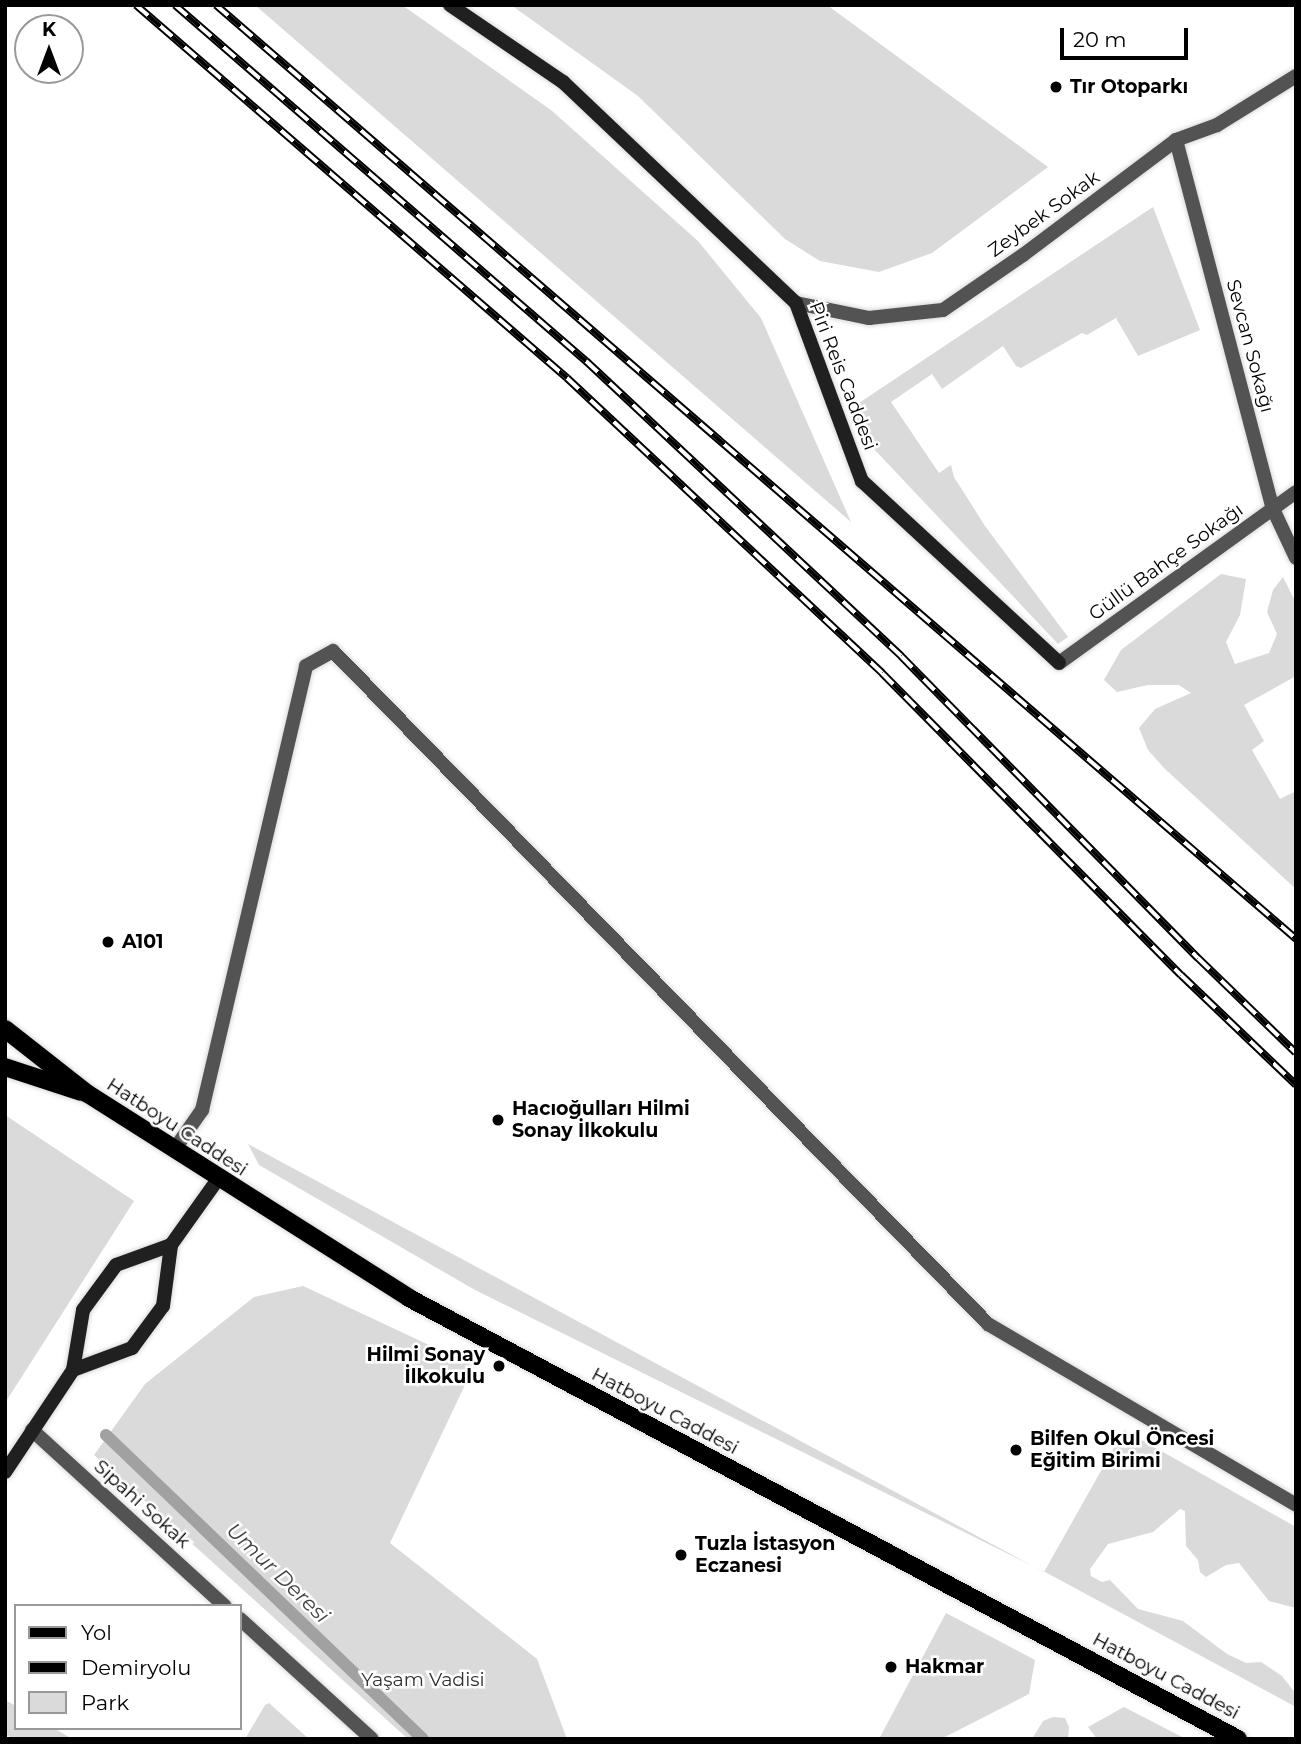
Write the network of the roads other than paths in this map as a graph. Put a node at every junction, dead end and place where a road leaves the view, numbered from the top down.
1 (450, 5) edge
2 (1296, 76) edge
3 (1176, 140) junction
4 (796, 303) junction
5 (1296, 492) edge
6 (1273, 509) junction
7 (1296, 558) edge
8 (1059, 663) joint
9 (5, 1029) edge
10 (5, 1067) edge
11 (88, 1094) junction
12 (174, 1150) junction
13 (218, 1179) junction
14 (171, 1245) junction
15 (74, 1370) junction
16 (32, 1430) junction
17 (5, 1472) edge
18 (1296, 1505) edge
19 (223, 1604) edge
20 (242, 1621) edge
21 (372, 1739) edge
22 (1238, 1739) edge

1 - 4 street, Piri Reis Caddesi
2 - 3 street, Zeybek Sokak
3 - 4 street, Zeybek Sokak
3 - 6 street, Sevcan Sokağı
4 - 8 street, Piri Reis Caddesi
5 - 6 street, Güllü Bahçe Sokağı
6 - 7 street, Sevcan Sokağı
6 - 8 street, Güllü Bahçe Sokağı
9 - 11 main road, Hatboyu Caddesi
10 - 11 main road, Hatboyu Caddesi
11 - 12 main road, Hatboyu Caddesi
12 - 13 main road, Hatboyu Caddesi
12 - 18 street
13 - 14 street
13 - 22 main road, Hatboyu Caddesi
14 - 15 street
14 - 15 street
15 - 16 street
16 - 17 street
16 - 19 street, Sipahi Sokak
20 - 21 street

